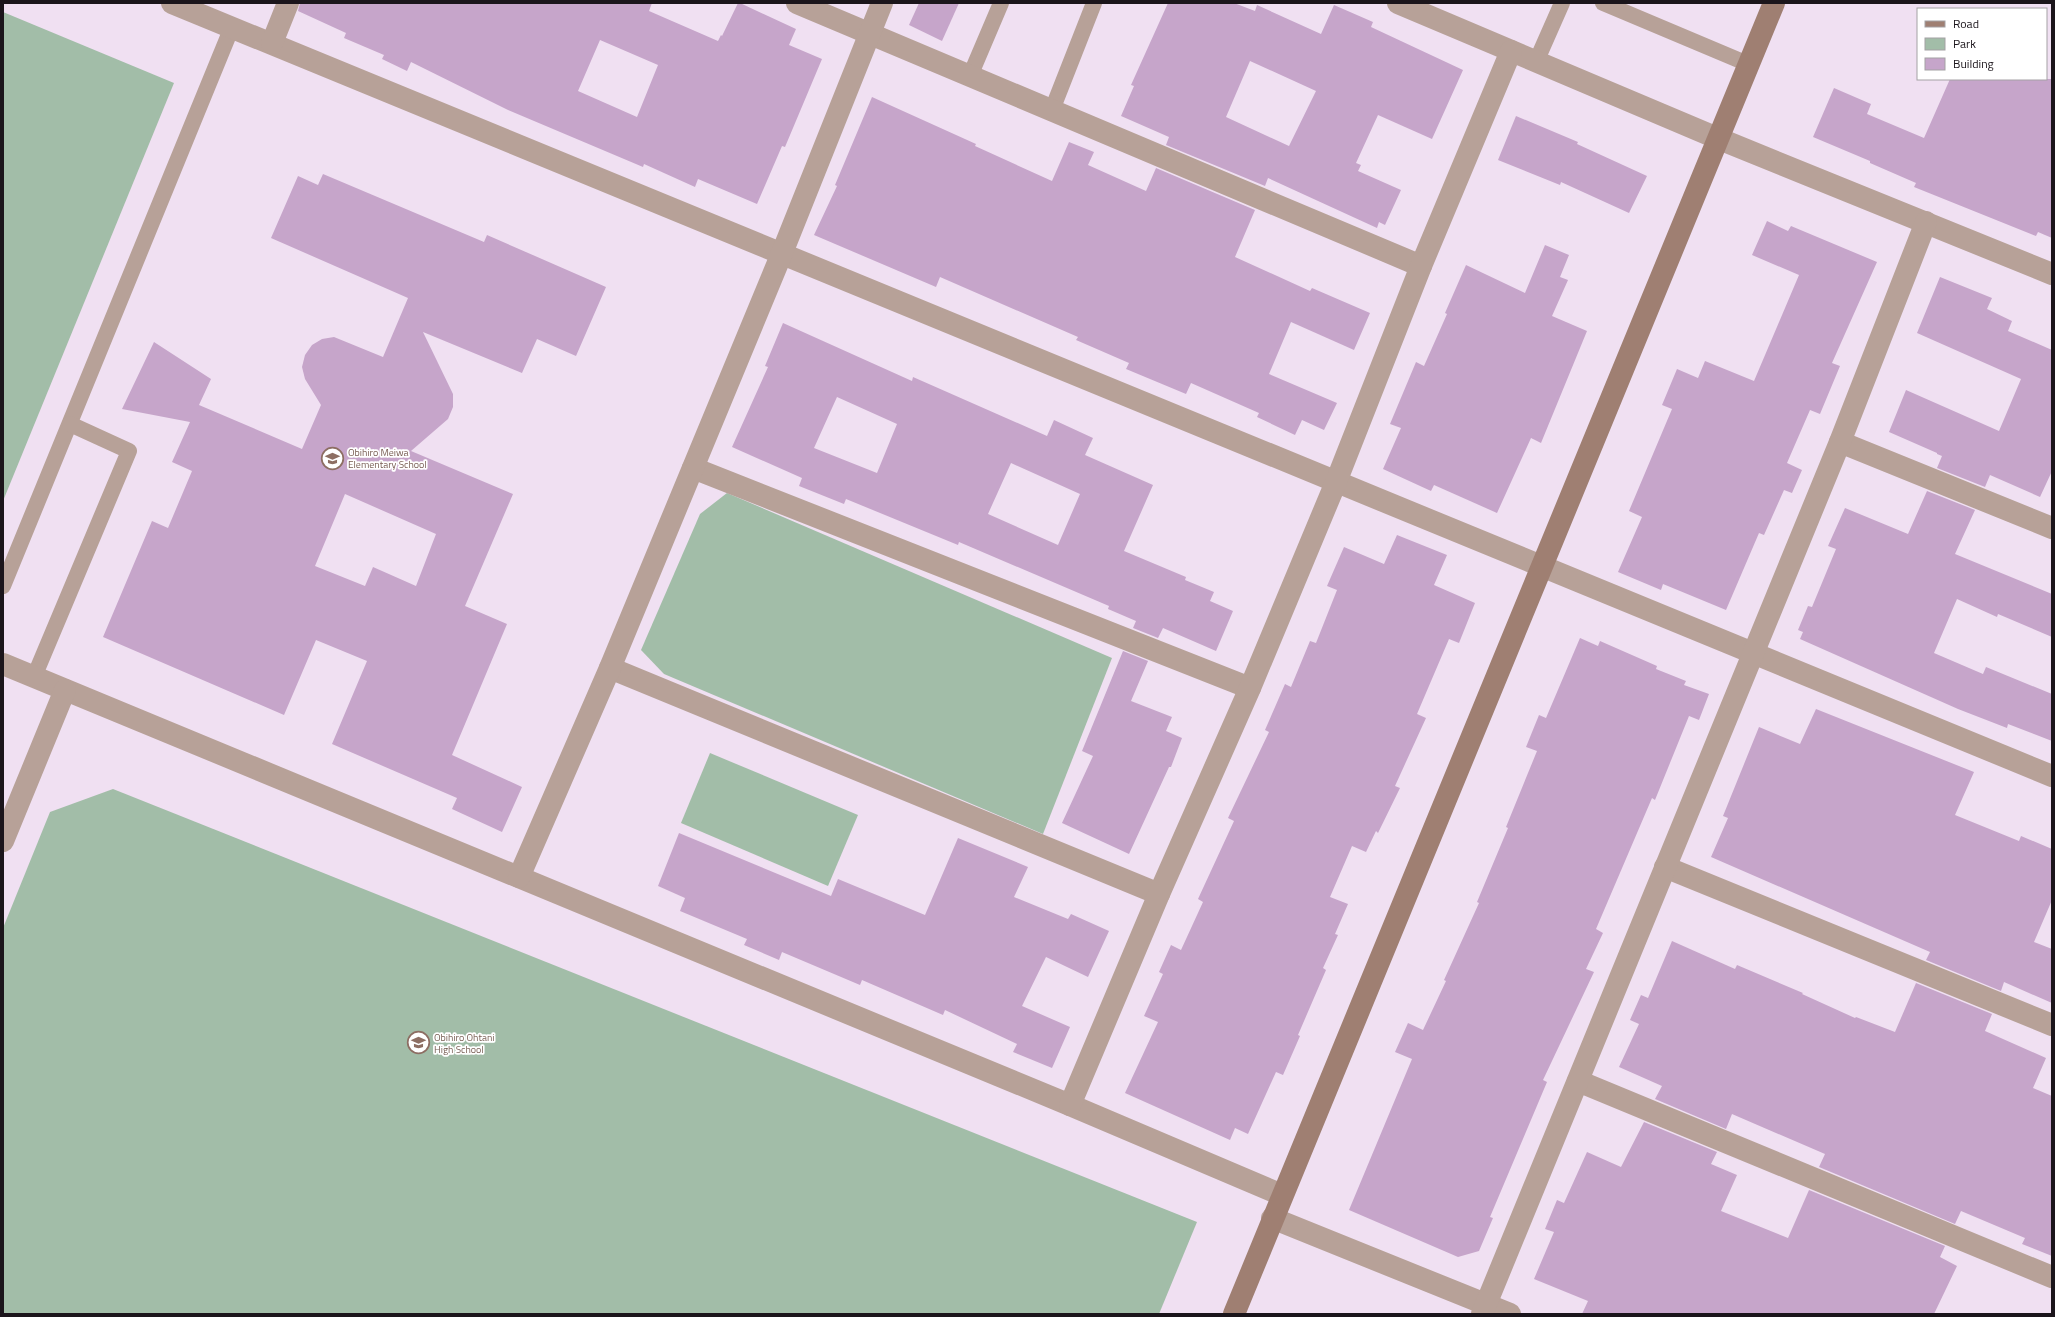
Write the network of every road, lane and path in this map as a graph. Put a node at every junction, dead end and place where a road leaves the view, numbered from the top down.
1 (172, 3) edge
2 (288, 3) edge
3 (797, 3) edge
4 (882, 3) edge
5 (1000, 3) edge
6 (1094, 3) edge
7 (1398, 3) edge
8 (1562, 3) edge
9 (1603, 3) edge
10 (1774, 3) edge
11 (232, 27) junction
12 (870, 33) junction
13 (272, 43) junction
14 (1511, 51) junction
15 (1536, 62) junction
16 (1748, 64) junction
17 (970, 76) junction
18 (1052, 110) junction
19 (1717, 138) junction
20 (1926, 222) junction
21 (782, 254) junction
22 (1421, 266) junction
23 (2052, 274) edge
24 (70, 424) junction
25 (1840, 442) junction
26 (693, 468) junction
27 (1336, 482) junction
28 (2052, 528) edge
29 (1543, 567) junction
30 (3, 586) edge
31 (1752, 653) junction
32 (3, 664) edge
33 (610, 668) junction
34 (34, 677) junction
35 (1250, 688) junction
36 (65, 690) junction
37 (2052, 776) edge
38 (4, 837) edge
39 (1665, 867) junction
40 (519, 877) junction
41 (1159, 894) junction
42 (2052, 1025) edge
43 (1578, 1081) junction
44 (1070, 1105) junction
45 (1282, 1195) junction
46 (1272, 1218) junction
47 (2052, 1278) edge
48 (1484, 1309) edge
49 (1234, 1314) edge
50 (1510, 1314) edge

1 - 11 street
2 - 13 street
3 - 12 street
4 - 12 street
5 - 17 lane
6 - 18 lane
7 - 14 street
8 - 15 lane
9 - 16 lane
10 - 16 street
11 - 13 street
11 - 24 lane
12 - 17 street
12 - 21 street
13 - 21 street
14 - 15 street
14 - 22 street
15 - 19 street
16 - 19 street
17 - 18 street
18 - 22 street
19 - 20 street
19 - 29 street
20 - 23 street
20 - 25 street
21 - 26 street
21 - 27 street
22 - 27 street
24 - 30 lane
24 - 34 lane
25 - 28 street
25 - 31 street
26 - 33 street
26 - 35 street
27 - 29 street
27 - 35 street
29 - 31 street
29 - 45 street
31 - 37 street
31 - 39 street
32 - 34 street
33 - 40 street
33 - 41 street
34 - 36 street
35 - 41 street
36 - 38 street
36 - 40 street
39 - 42 street
39 - 43 street
40 - 44 street
41 - 44 street
43 - 47 street
43 - 48 street
44 - 45 street
45 - 46 street
46 - 48 street
46 - 49 street
48 - 50 street

